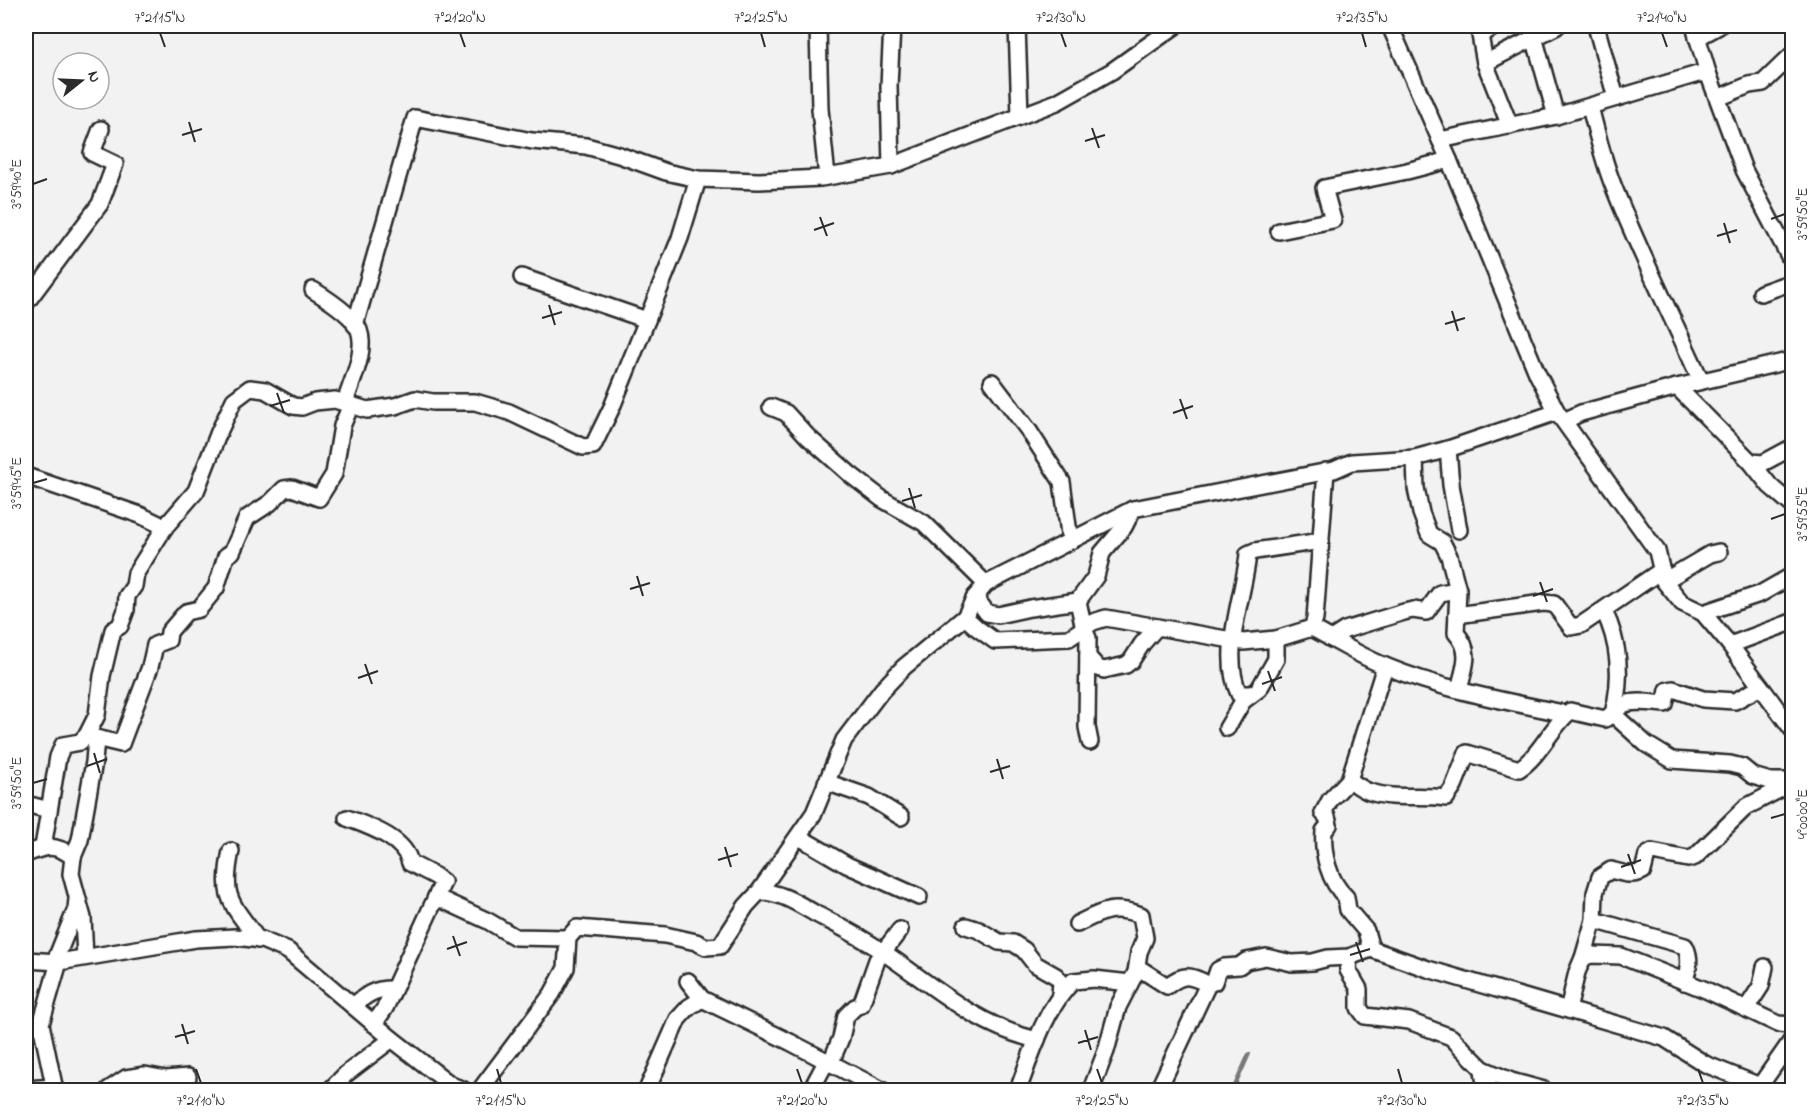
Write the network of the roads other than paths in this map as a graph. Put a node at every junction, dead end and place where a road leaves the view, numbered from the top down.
1 (818, 26) edge
2 (892, 26) edge
3 (1017, 26) edge
4 (1175, 26) edge
5 (1390, 26) edge
6 (1496, 26) edge
7 (1557, 26) edge
8 (1596, 26) edge
9 (1719, 26) edge
10 (1533, 32) edge
11 (1696, 32) edge
12 (1792, 56) edge
13 (1485, 63) junction
14 (1708, 73) junction
15 (1616, 98) junction
16 (1718, 98) junction
17 (1590, 106) junction
18 (1020, 116) junction
19 (1556, 116) junction
20 (1510, 126) junction
21 (101, 129) dead end
22 (1440, 140) junction
23 (1449, 160) junction
24 (891, 165) junction
25 (827, 177) junction
26 (698, 179) junction
27 (1279, 231) dead end
28 (1792, 262) edge
29 (522, 277) dead end
30 (1792, 282) edge
31 (313, 290) dead end
32 (1761, 293) dead end
33 (26, 303) edge
34 (647, 320) junction
35 (356, 325) junction
36 (1792, 360) edge
37 (1701, 381) junction
38 (992, 382) dead end
39 (1677, 387) junction
40 (348, 404) junction
41 (771, 407) dead end
42 (1560, 417) junction
43 (1448, 449) junction
44 (1789, 449) dead end
45 (1415, 458) junction
46 (1751, 462) junction
47 (1326, 471) junction
48 (26, 476) edge
49 (1792, 505) edge
50 (1133, 509) junction
51 (165, 527) junction
52 (1459, 530) dead end
53 (1070, 541) junction
54 (1321, 541) junction
55 (1719, 552) dead end
56 (1663, 575) junction
57 (1788, 578) dead end
58 (986, 584) junction
59 (1458, 590) junction
60 (975, 597) junction
61 (1078, 601) junction
62 (1604, 611) junction
63 (1703, 613) junction
64 (998, 615) junction
65 (1457, 615) junction
66 (965, 617) junction
67 (1792, 622) edge
68 (1157, 627) junction
69 (1312, 628) junction
70 (1086, 633) junction
71 (1276, 639) junction
72 (1331, 639) junction
73 (1010, 640) junction
74 (1233, 641) junction
75 (1730, 645) junction
76 (1088, 657) junction
77 (1385, 666) junction
78 (1761, 687) junction
79 (1459, 690) junction
80 (1251, 694) junction
81 (1788, 711) edge
82 (1567, 714) junction
83 (1613, 714) junction
84 (1227, 728) dead end
85 (1792, 729) edge
86 (1090, 742) dead end
87 (1349, 780) junction
88 (826, 782) junction
89 (1792, 782) edge
90 (26, 804) edge
91 (49, 810) junction
92 (901, 817) dead end
93 (346, 818) dead end
94 (799, 837) junction
95 (43, 847) junction
96 (231, 851) dead end
97 (26, 854) edge
98 (73, 857) junction
99 (759, 892) junction
100 (78, 897) junction
101 (436, 897) junction
102 (919, 897) dead end
103 (1594, 920) junction
104 (1077, 924) dead end
105 (966, 926) dead end
106 (900, 930) dead end
107 (568, 938) junction
108 (258, 940) junction
109 (1371, 949) junction
110 (884, 952) junction
111 (85, 957) junction
112 (1349, 957) junction
113 (1583, 958) junction
114 (26, 960) edge
115 (57, 962) junction
116 (1764, 967) dead end
117 (1133, 978) junction
118 (688, 981) dead end
119 (1684, 982) junction
120 (1208, 984) junction
121 (393, 989) junction
122 (1060, 994) junction
123 (702, 999) junction
124 (353, 1006) junction
125 (1746, 1009) junction
126 (1568, 1010) junction
127 (374, 1024) junction
128 (1792, 1025) edge
129 (392, 1039) junction
130 (1037, 1040) junction
131 (1792, 1040) edge
132 (828, 1063) junction
133 (1483, 1069) junction
134 (188, 1077) dead end
135 (1758, 1088) edge
136 (26, 1089) edge
137 (54, 1089) edge
138 (108, 1090) edge
139 (330, 1090) edge
140 (464, 1090) edge
141 (480, 1090) edge
142 (647, 1090) edge
143 (810, 1090) edge
144 (882, 1090) edge
145 (1018, 1090) edge
146 (1091, 1090) edge
147 (1158, 1090) edge
148 (1491, 1090) edge
149 (1544, 1090) edge

1 - 25 street
2 - 24 street
3 - 18 street
4 - 18 street
5 - 22 street
6 - 13 street
7 - 10 street
8 - 15 street
9 - 11 street
10 - 13 street
10 - 19 street
11 - 14 street
12 - 16 street
13 - 20 street
14 - 15 street
14 - 16 street
15 - 17 street
16 - 28 street
17 - 19 street
17 - 37 street
18 - 24 street
19 - 20 street
20 - 22 street
21 - 33 street
22 - 23 street
23 - 27 street
23 - 42 street
24 - 25 street
25 - 26 street
26 - 34 street
26 - 35 street
29 - 34 street
30 - 32 street
31 - 35 street
34 - 40 street
35 - 40 street
36 - 37 street
37 - 39 street
38 - 53 street
39 - 42 street
39 - 46 street
40 - 51 street
40 - 98 street
41 - 58 street
42 - 43 street
42 - 56 street
43 - 45 street
43 - 52 street
44 - 46 street
45 - 47 street
45 - 59 street
46 - 49 street
47 - 50 street
47 - 54 street
48 - 51 street
50 - 53 street
50 - 61 street
51 - 91 street
53 - 58 street
54 - 69 street
54 - 74 street
55 - 56 street
56 - 62 street
56 - 63 street
57 - 63 street
58 - 60 street
59 - 65 street
59 - 72 street
60 - 64 street
60 - 66 street
61 - 64 street
61 - 70 street
62 - 65 street
62 - 83 street
63 - 75 street
64 - 73 street
65 - 79 street
66 - 73 street
66 - 88 street
67 - 75 street
68 - 70 street
68 - 74 street
68 - 76 street
69 - 71 street
69 - 72 street
70 - 73 street
70 - 76 street
71 - 74 street
71 - 80 street
72 - 77 street
74 - 80 street
75 - 78 street
76 - 86 street
77 - 79 street
77 - 87 street
78 - 81 street
78 - 83 street
79 - 82 street
80 - 84 street
81 - 85 street
82 - 83 street
82 - 87 street
83 - 89 street
87 - 109 street
88 - 92 street
88 - 94 street
89 - 103 street
90 - 91 street
91 - 95 street
93 - 101 street
94 - 99 street
94 - 102 street
95 - 97 street
95 - 98 street
96 - 108 street
98 - 100 street
99 - 107 street
99 - 110 street
100 - 111 street
100 - 115 street
101 - 107 street
101 - 121 street
103 - 113 street
103 - 119 street
104 - 117 street
105 - 122 street
106 - 110 street
107 - 141 street
108 - 111 street
108 - 124 street
109 - 112 street
109 - 126 street
110 - 130 street
110 - 132 street
111 - 115 street
112 - 120 street
112 - 133 street
113 - 119 street
113 - 126 street
114 - 115 street
115 - 137 street
116 - 125 street
117 - 120 street
117 - 122 street
117 - 146 street
118 - 123 street
119 - 125 street
120 - 147 street
121 - 124 street
121 - 127 street
122 - 130 street
123 - 132 street
123 - 142 street
124 - 127 street
125 - 128 street
126 - 135 street
127 - 129 street
129 - 139 street
129 - 140 street
130 - 145 street
131 - 135 street
132 - 143 street
132 - 144 street
133 - 148 street
133 - 149 street
134 - 138 street
136 - 137 street

